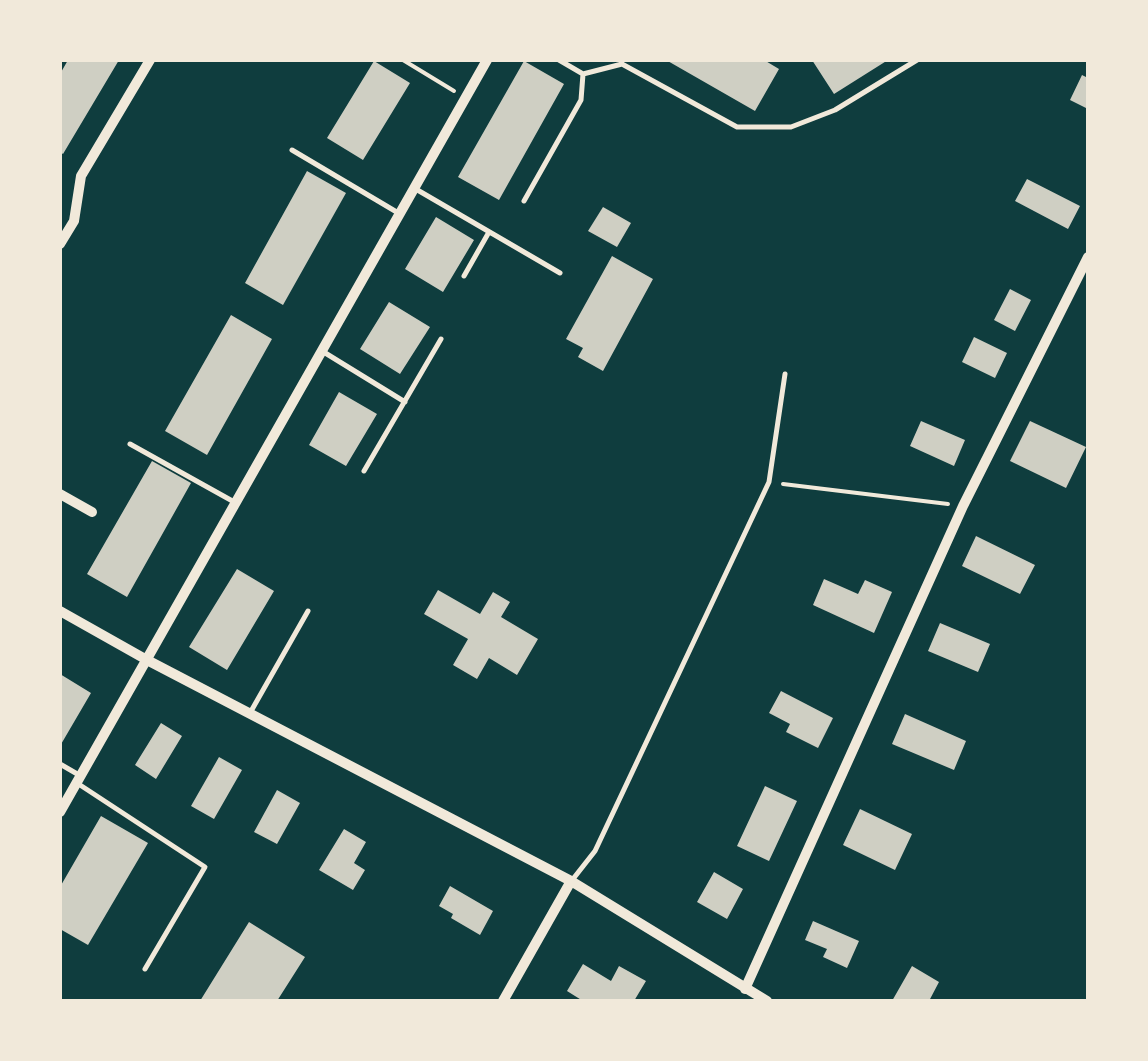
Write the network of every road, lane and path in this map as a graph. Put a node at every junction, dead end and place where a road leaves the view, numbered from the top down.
1 (150, 60) edge
2 (402, 60) edge
3 (487, 60) edge
4 (559, 60) edge
5 (917, 60) edge
6 (583, 74) junction
7 (466, 97) junction
8 (292, 150) dead end
9 (414, 188) junction
10 (524, 201) dead end
11 (400, 214) junction
12 (489, 232) junction
13 (60, 244) edge
14 (1088, 257) edge
15 (560, 273) dead end
16 (464, 276) dead end
17 (441, 340) dead end
18 (322, 351) junction
19 (785, 374) dead end
20 (405, 402) junction
21 (130, 444) dead end
22 (364, 471) dead end
23 (768, 482) junction
24 (60, 494) edge
25 (236, 503) junction
26 (963, 506) junction
27 (92, 512) dead end
28 (60, 610) edge
29 (308, 610) dead end
30 (147, 660) junction
31 (250, 713) junction
32 (60, 764) edge
33 (79, 780) junction
34 (60, 812) edge
35 (571, 882) junction
36 (145, 969) dead end
37 (746, 988) junction
38 (503, 1001) edge
39 (767, 1001) edge

1 - 13 street
2 - 7 path
3 - 7 street
4 - 6 lane
5 - 6 lane
6 - 10 lane
7 - 9 street
8 - 11 lane
9 - 11 street
9 - 12 lane
11 - 18 street
12 - 15 lane
12 - 16 lane
14 - 26 street
17 - 20 lane
18 - 20 lane
18 - 25 street
19 - 23 lane
20 - 22 lane
21 - 25 lane
23 - 26 path
23 - 35 lane
24 - 27 street
25 - 30 street
26 - 37 street
28 - 30 street
29 - 31 lane
30 - 31 street
30 - 33 street
31 - 35 street
32 - 33 lane
33 - 34 street
33 - 36 lane
35 - 37 street
35 - 38 street
37 - 39 street

